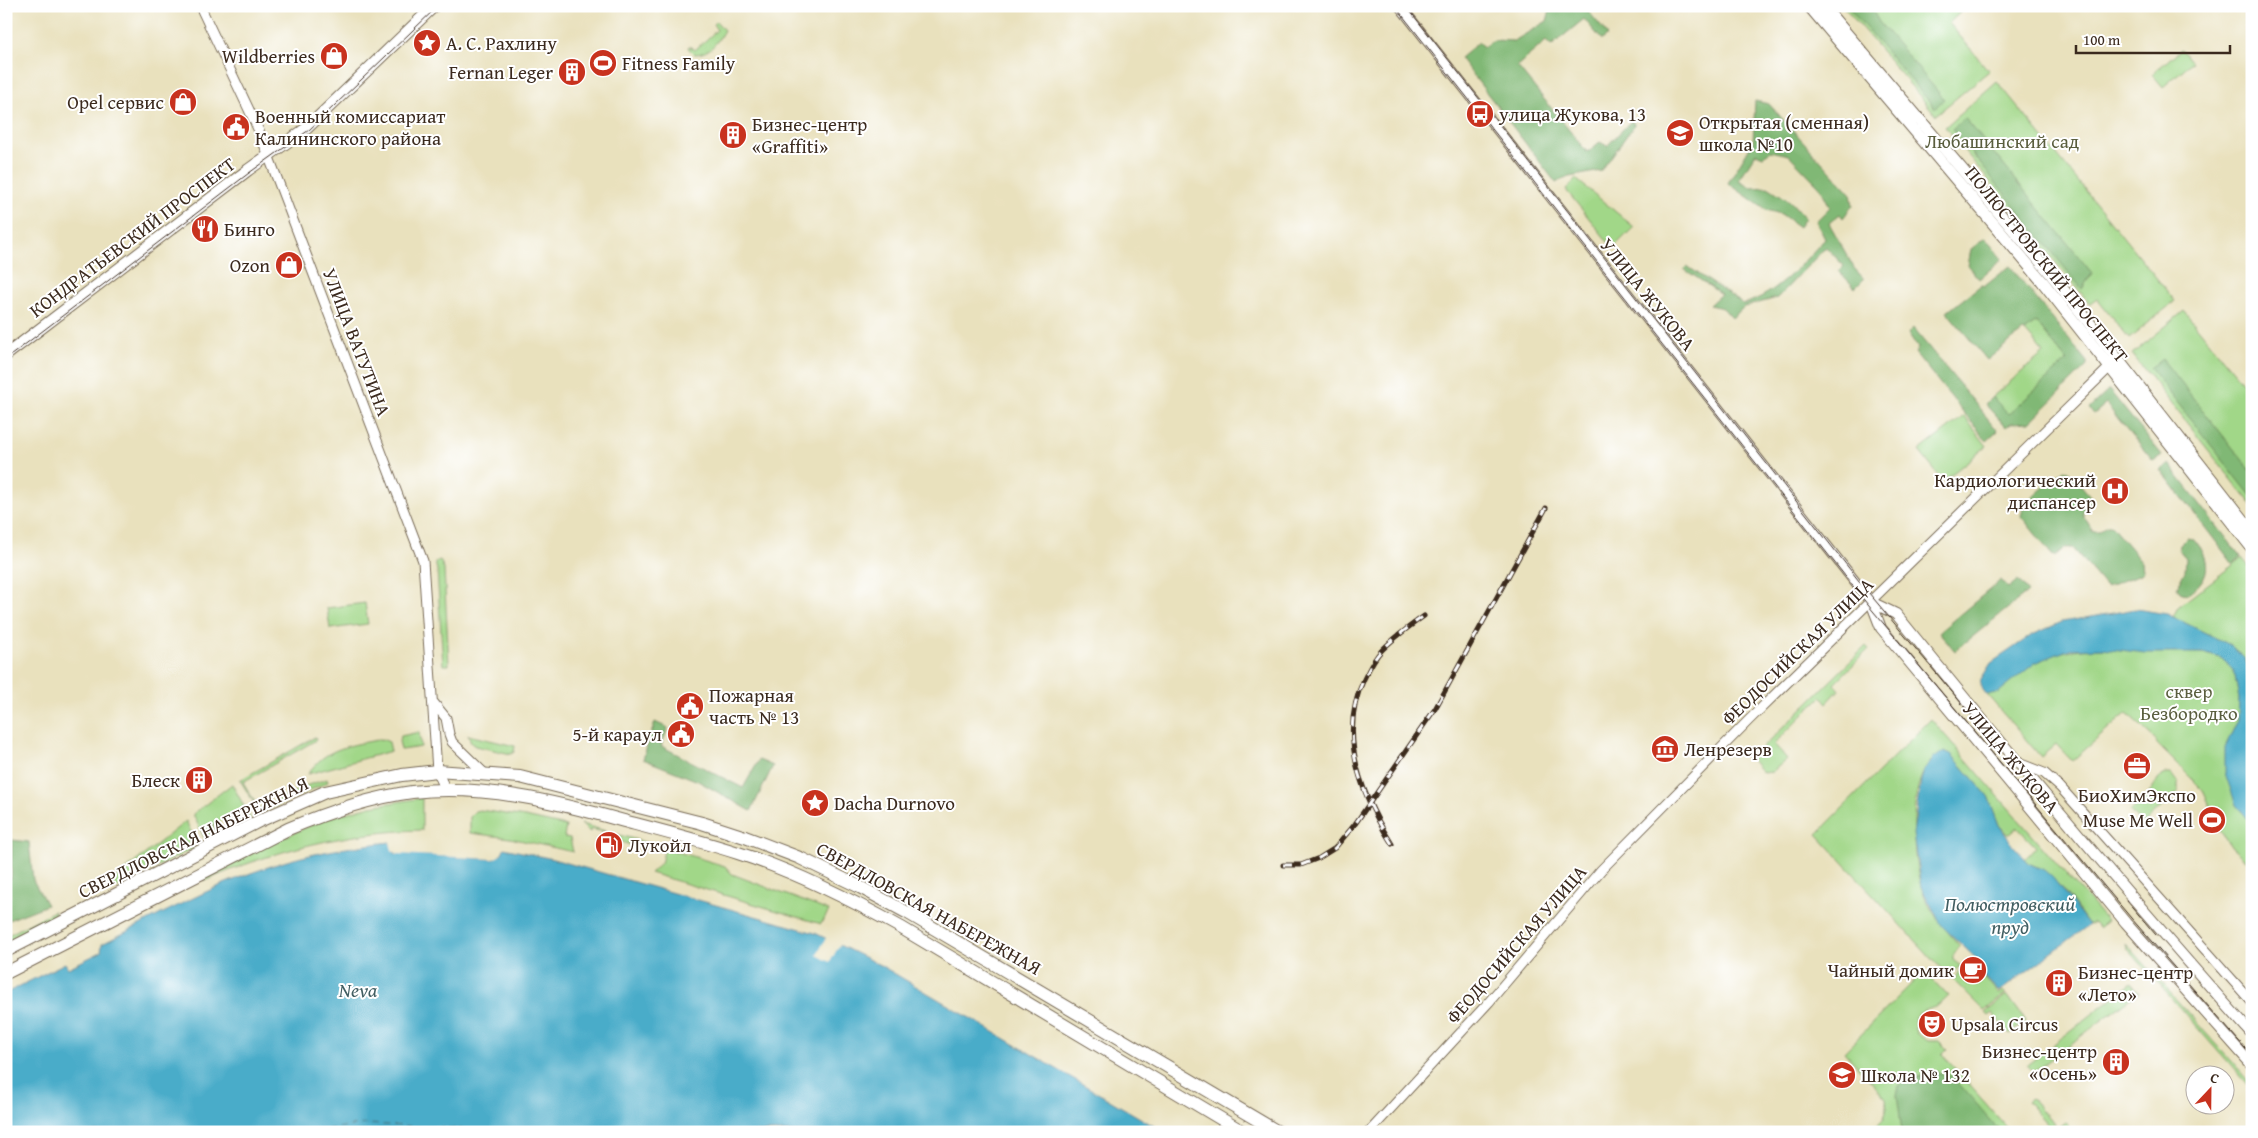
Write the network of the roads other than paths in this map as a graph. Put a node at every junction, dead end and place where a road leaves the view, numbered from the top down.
1 (200, 6) edge
2 (434, 6) edge
3 (1400, 6) edge
4 (1809, 6) edge
5 (1824, 6) edge
6 (269, 155) junction
7 (6, 355) edge
8 (2114, 363) junction
9 (2252, 531) edge
10 (2252, 548) edge
11 (1871, 602) junction
12 (433, 702) junction
13 (2016, 762) junction
14 (437, 771) junction
15 (484, 773) junction
16 (446, 790) junction
17 (6, 951) edge
18 (6, 972) edge
19 (2252, 1002) edge
20 (2252, 1034) edge
21 (2252, 1065) edge
22 (1243, 1132) edge
23 (1278, 1132) edge
24 (1369, 1132) edge

1 - 6 street, УЛИЦА ВАТУТИНА
2 - 6 main road, КОНДРАТЬЕВСКИЙ ПРОСПЕКТ
3 - 11 street, УЛИЦА ЖУКОВА
4 - 8 main road, ПОЛЮСТРОВСКИЙ ПРОСПЕКТ
5 - 8 main road, ПОЛЮСТРОВСКИЙ ПРОСПЕКТ
6 - 7 main road, КОНДРАТЬЕВСКИЙ ПРОСПЕКТ
6 - 12 street, УЛИЦА ВАТУТИНА
8 - 9 main road, ПОЛЮСТРОВСКИЙ ПРОСПЕКТ
8 - 10 main road, ПОЛЮСТРОВСКИЙ ПРОСПЕКТ
8 - 11 street, ФЕОДОСИЙСКАЯ УЛИЦА
11 - 13 street, УЛИЦА ЖУКОВА
11 - 21 street, УЛИЦА ЖУКОВА
11 - 24 street, ФЕОДОСИЙСКАЯ УЛИЦА
12 - 14 street, УЛИЦА ВАТУТИНА
12 - 15 street, УЛИЦА ВАТУТИНА
13 - 19 street
13 - 20 street, УЛИЦА ЖУКОВА
14 - 15 main road, СВЕРДЛОВСКАЯ НАБЕРЕЖНАЯ
14 - 16 street, УЛИЦА ВАТУТИНА
14 - 17 main road, СВЕРДЛОВСКАЯ НАБЕРЕЖНАЯ
15 - 23 main road, СВЕРДЛОВСКАЯ НАБЕРЕЖНАЯ
16 - 18 main road, СВЕРДЛОВСКАЯ НАБЕРЕЖНАЯ
16 - 22 main road, СВЕРДЛОВСКАЯ НАБЕРЕЖНАЯ

